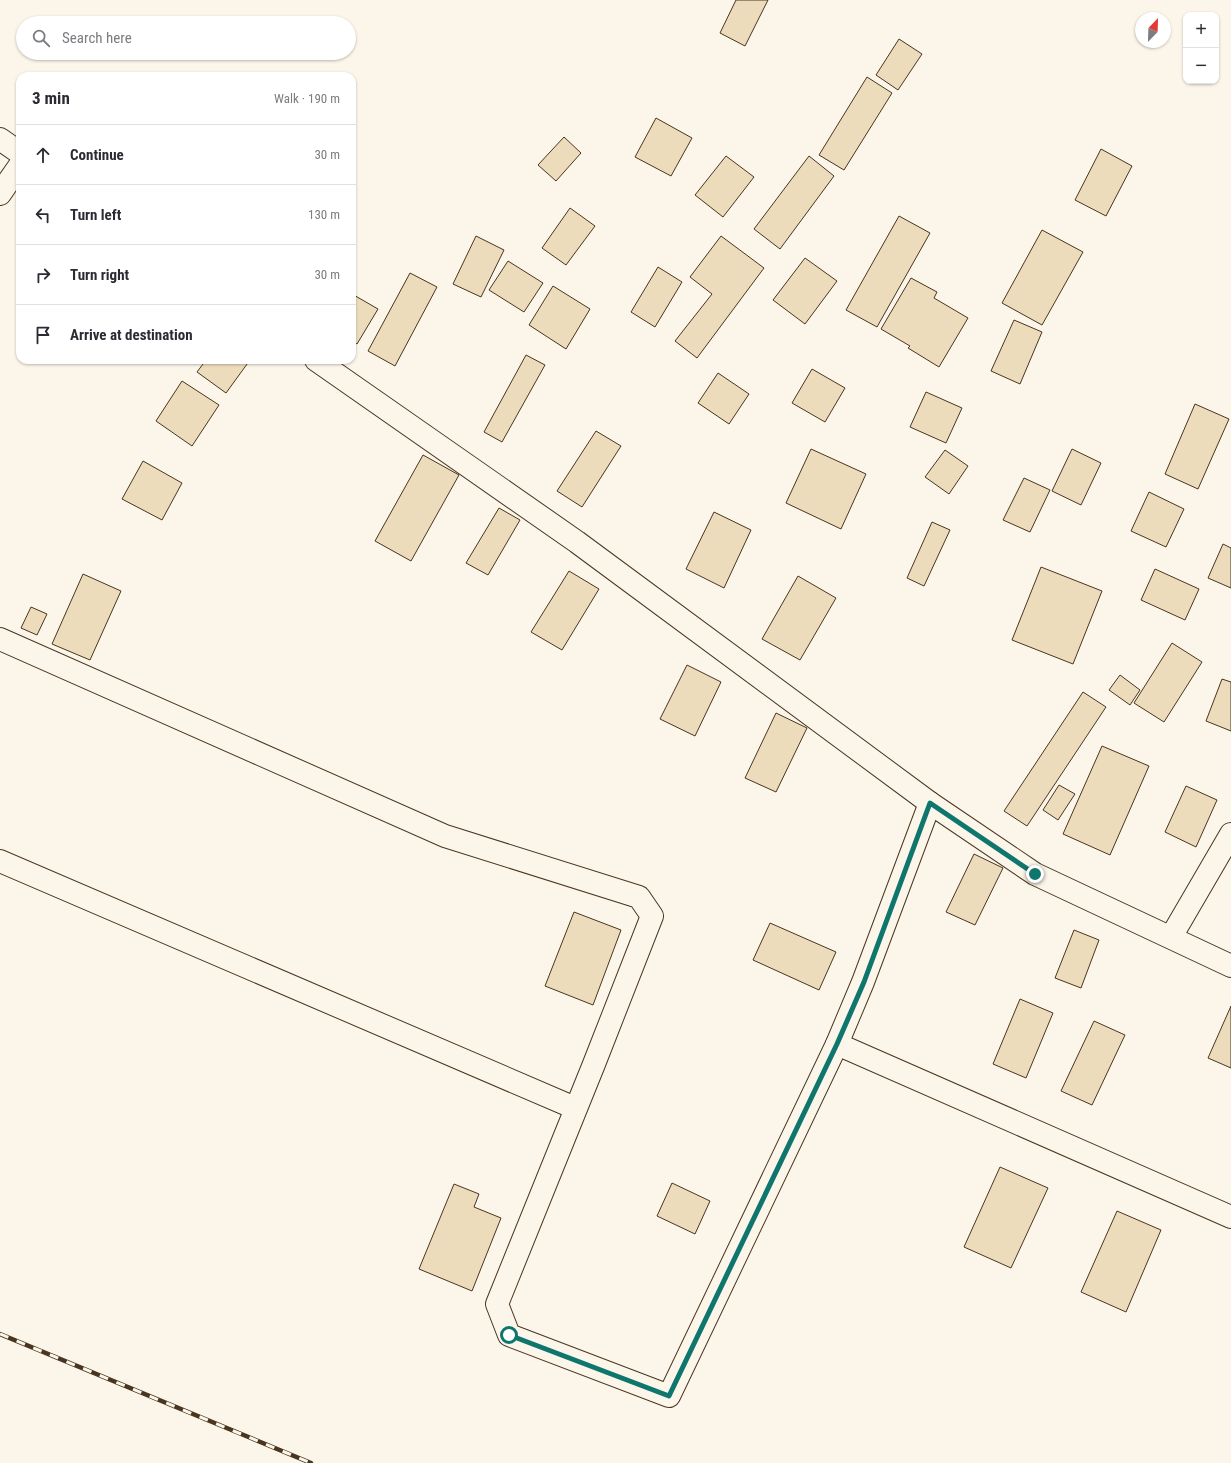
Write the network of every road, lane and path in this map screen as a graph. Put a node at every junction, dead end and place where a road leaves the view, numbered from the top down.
1 (0, 140) edge
2 (16, 151) edge
3 (16, 171) edge
4 (0, 194) edge
5 (322, 364) edge
6 (0, 639) edge
7 (930, 803) junction
8 (1231, 834) edge
9 (0, 861) edge
10 (1171, 938) junction
11 (1231, 966) edge
12 (837, 1044) junction
13 (575, 1108) junction
14 (1231, 1217) edge

1 - 2 street
3 - 4 street
5 - 7 street
6 - 13 street
7 - 10 street
7 - 12 street
8 - 10 street
9 - 13 street
10 - 11 street
12 - 13 street
12 - 14 street

